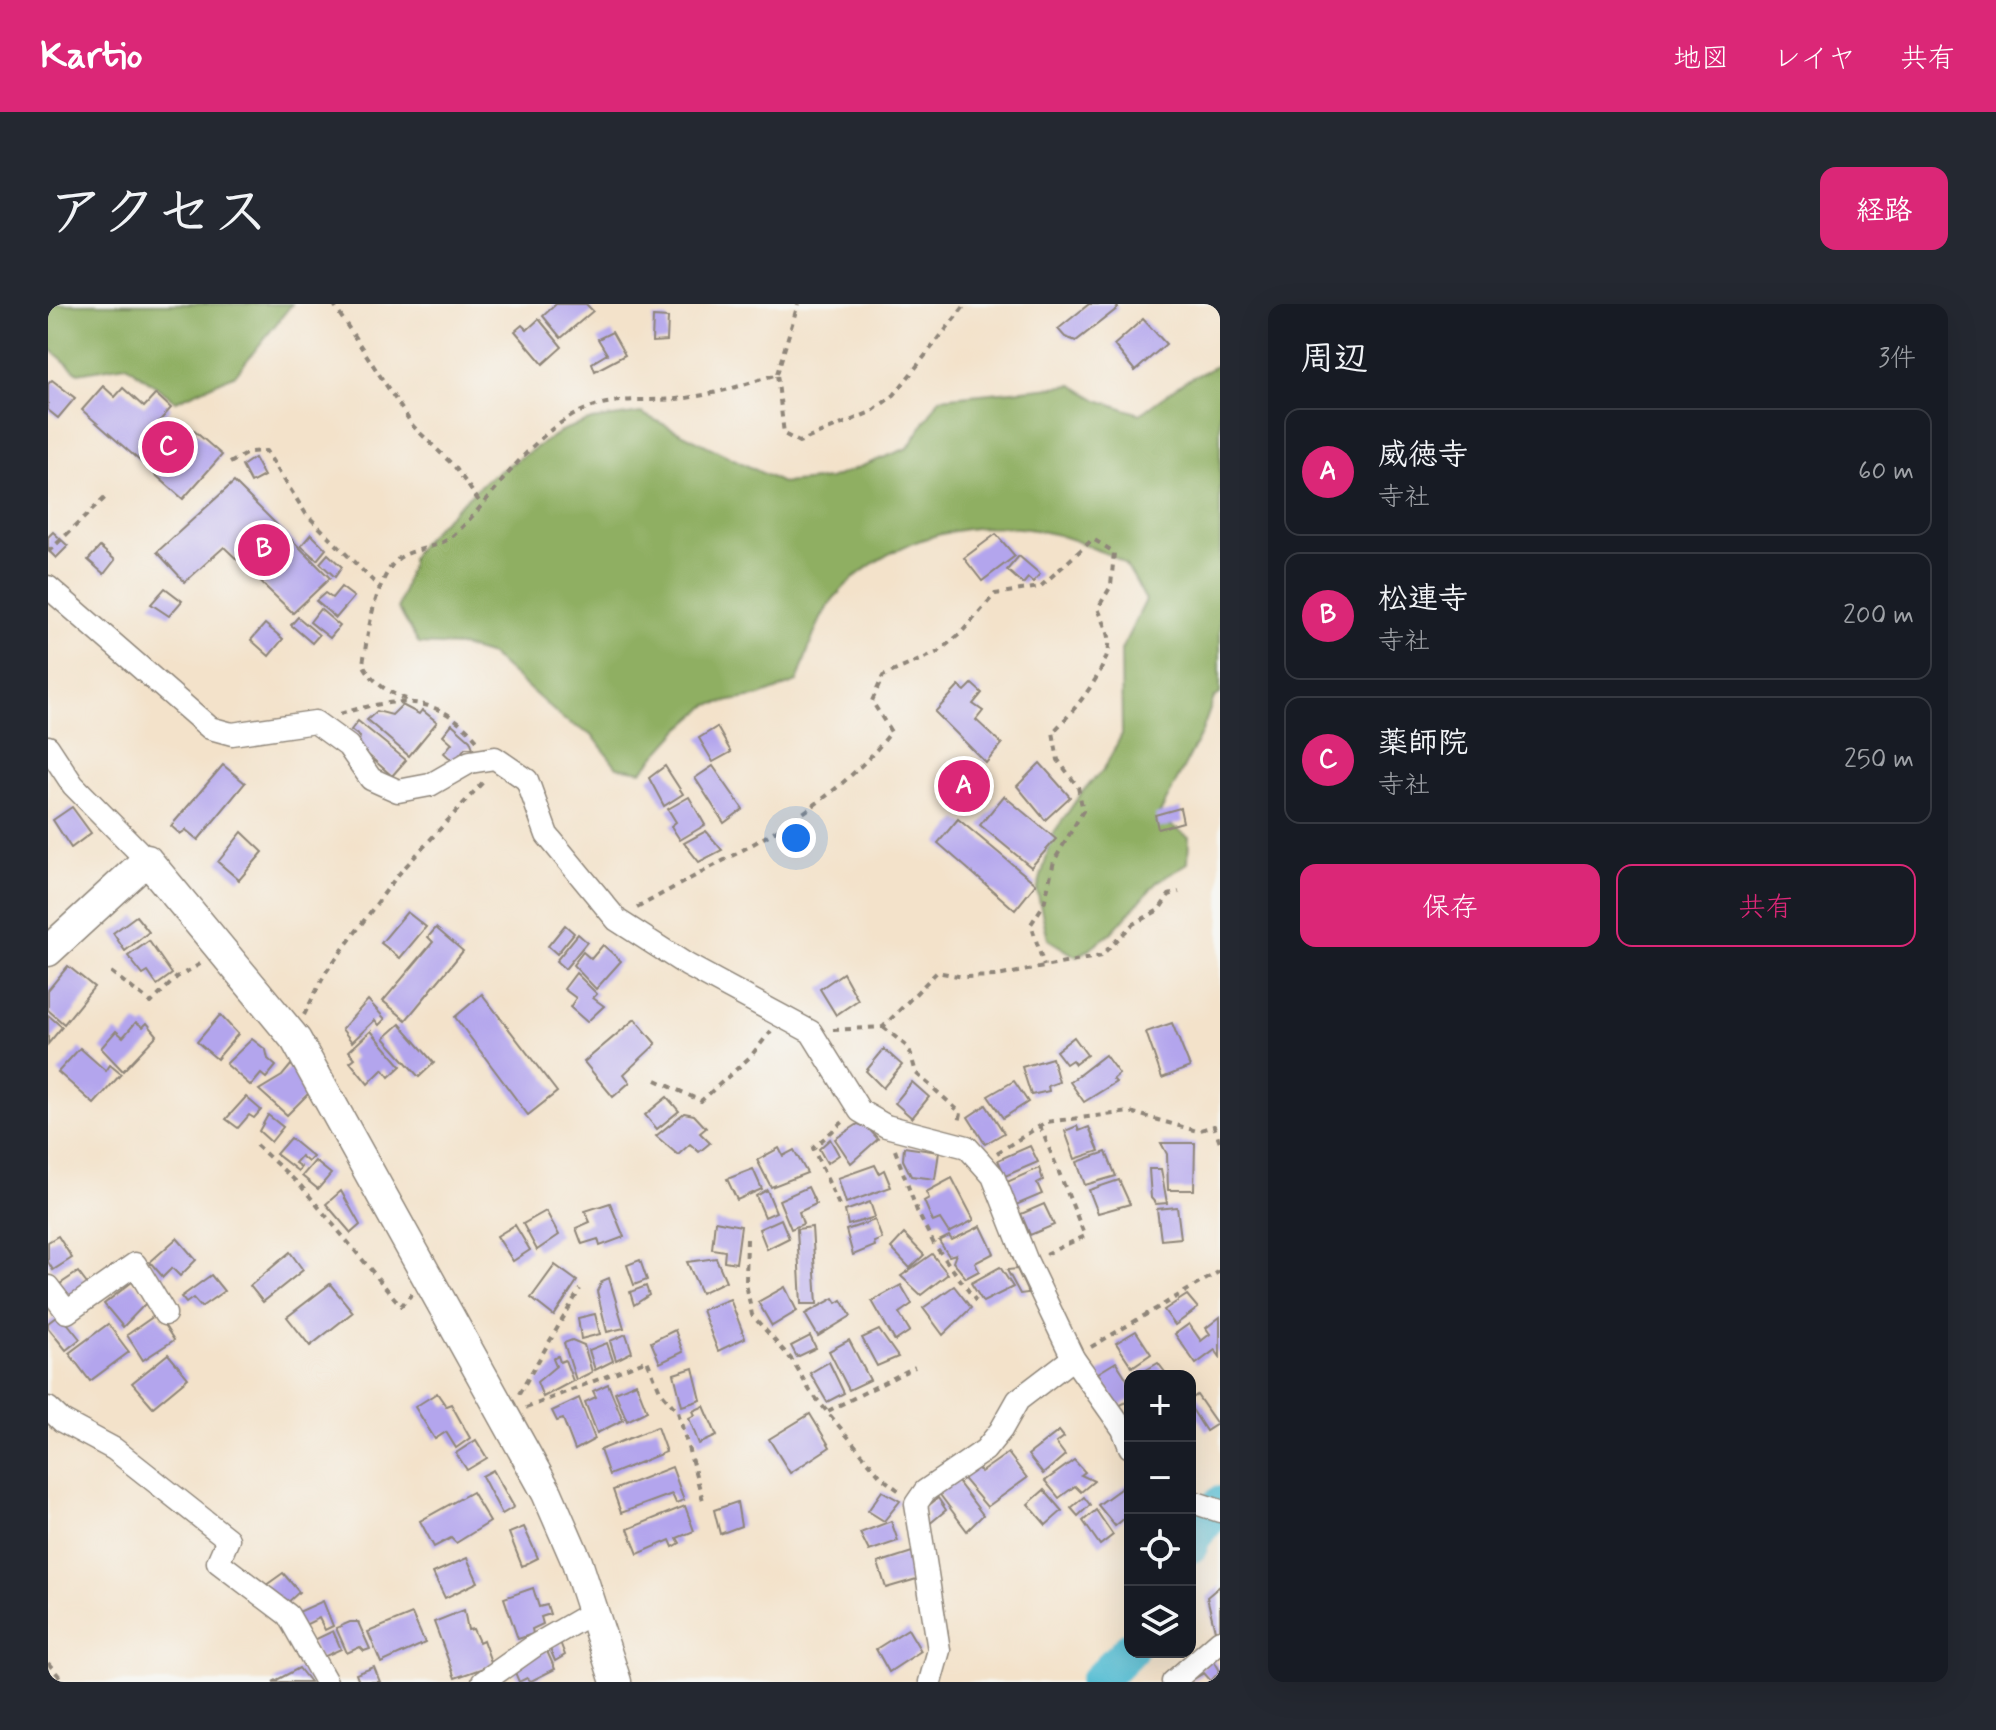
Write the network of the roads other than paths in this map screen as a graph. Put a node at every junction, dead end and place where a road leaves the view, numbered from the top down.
1 (48, 587) edge
2 (48, 747) edge
3 (147, 860) junction
4 (48, 951) edge
5 (48, 1287) edge
6 (165, 1314) dead end
7 (1073, 1358) junction
8 (48, 1408) edge
9 (1128, 1442) edge
10 (1196, 1503) edge
11 (1220, 1511) edge
12 (593, 1612) junction
13 (1220, 1641) edge
14 (326, 1682) edge
15 (483, 1682) edge
16 (616, 1682) edge
17 (930, 1682) edge
18 (1173, 1682) edge

1 - 7 street
2 - 3 street
3 - 4 street
3 - 12 street
5 - 6 street
7 - 9 street
7 - 17 street
8 - 14 street
10 - 11 street
12 - 15 street
12 - 16 street
13 - 18 street

